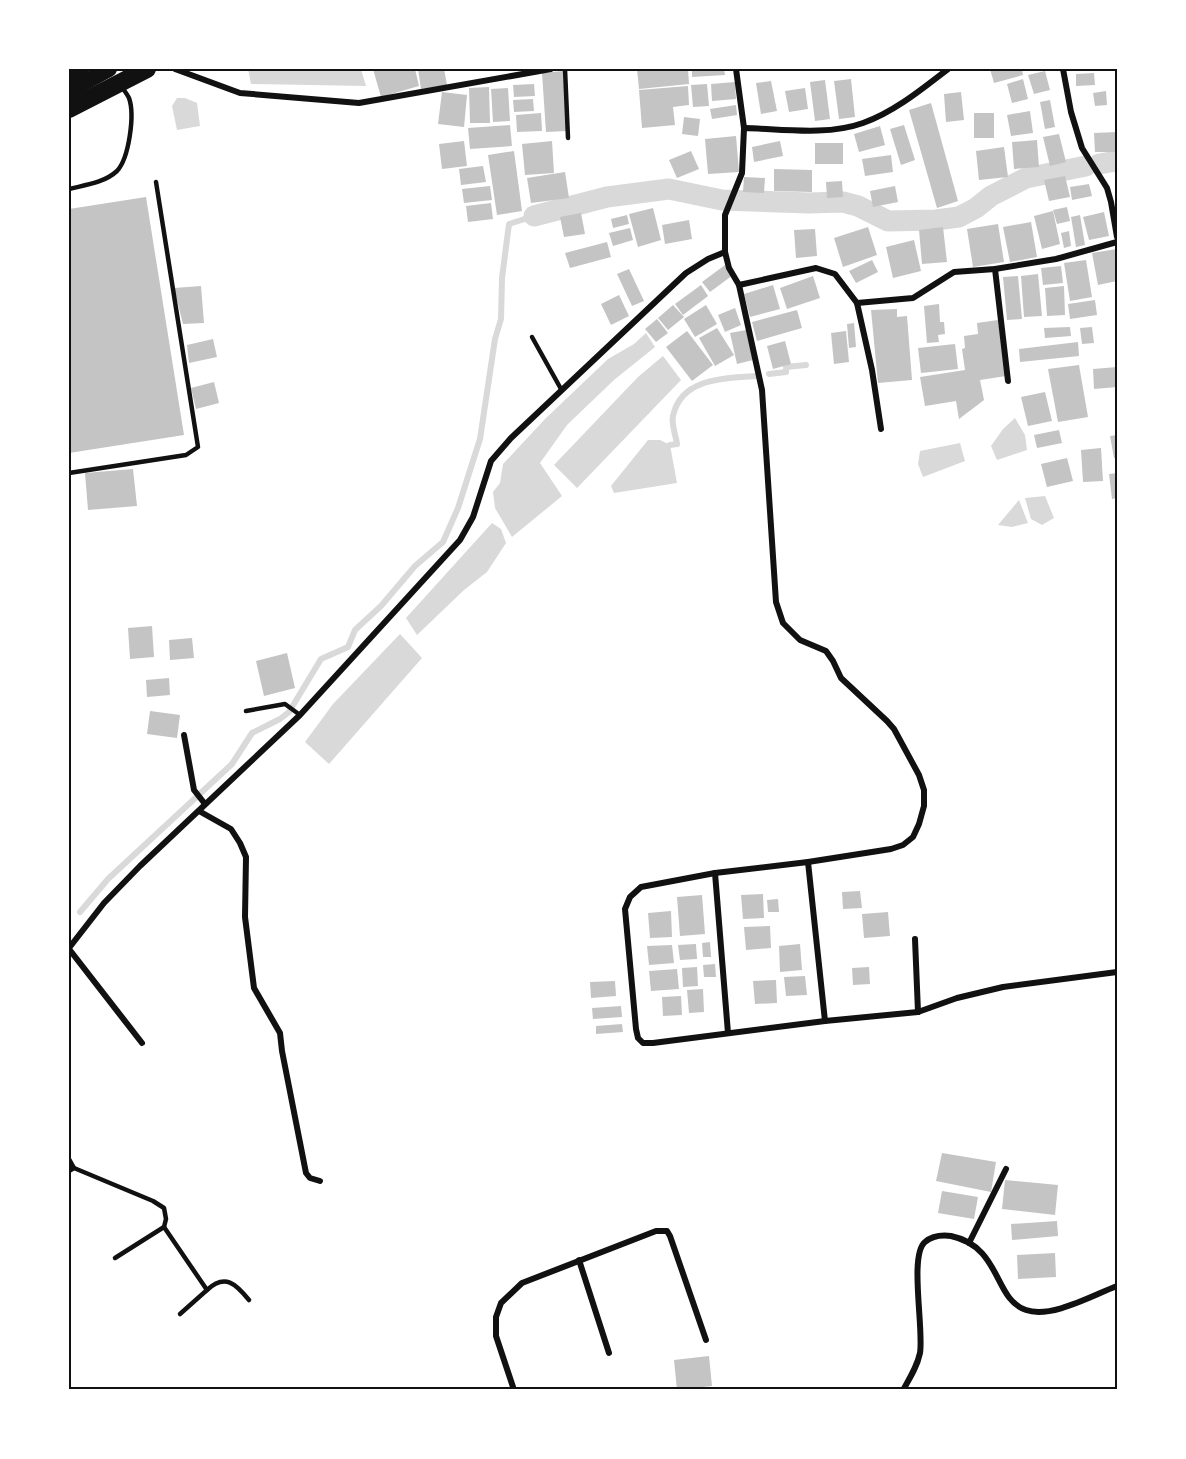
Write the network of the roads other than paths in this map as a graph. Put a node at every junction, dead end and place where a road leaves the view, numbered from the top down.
1 (80, 69) edge
2 (147, 69) edge
3 (175, 69) edge
4 (551, 69) edge
5 (565, 69) edge
6 (736, 69) edge
7 (948, 69) edge
8 (1063, 69) edge
9 (113, 74) edge
10 (69, 75) edge
11 (69, 91) edge
12 (69, 109) edge
13 (744, 128) junction
14 (568, 138) dead end
15 (156, 182) dead end
16 (69, 189) edge
17 (1117, 237) edge
18 (1117, 242) edge
19 (725, 252) junction
20 (995, 269) junction
21 (739, 285) junction
22 (857, 303) junction
23 (532, 337) dead end
24 (1008, 381) dead end
25 (561, 389) junction
26 (881, 429) dead end
27 (69, 473) edge
28 (246, 711) dead end
29 (300, 715) junction
30 (184, 735) dead end
31 (203, 801) junction
32 (199, 811) junction
33 (808, 862) junction
34 (715, 873) junction
35 (915, 939) dead end
36 (69, 948) edge
37 (1117, 972) edge
38 (918, 1012) junction
39 (825, 1021) junction
40 (728, 1033) junction
41 (142, 1043) dead end
42 (69, 1159) edge
43 (1006, 1169) dead end
44 (72, 1170) edge
45 (320, 1181) dead end
46 (164, 1227) junction
47 (969, 1243) junction
48 (115, 1258) dead end
49 (579, 1260) junction
50 (1117, 1286) edge
51 (207, 1290) junction
52 (249, 1300) dead end
53 (180, 1314) dead end
54 (706, 1340) dead end
55 (609, 1353) dead end
56 (514, 1390) edge
57 (903, 1390) edge

1 - 10 highway
2 - 12 highway
3 - 4 street
5 - 14 lane
6 - 13 street
7 - 13 street
8 - 17 street
9 - 11 highway
9 - 16 lane
13 - 19 street
15 - 27 lane
18 - 20 street
19 - 21 street
19 - 25 street
20 - 22 street
20 - 24 street
21 - 22 street
21 - 33 street
22 - 26 street
23 - 25 lane
25 - 29 street
28 - 29 lane
29 - 31 street
30 - 31 street
31 - 32 street
32 - 36 street
32 - 45 street
33 - 34 street
33 - 39 street
34 - 40 street
34 - 40 street
35 - 38 street
36 - 41 street
37 - 38 street
38 - 39 street
39 - 40 street
42 - 44 lane
43 - 47 street
44 - 46 lane
46 - 48 lane
46 - 51 lane
47 - 50 street
47 - 57 street
49 - 54 street
49 - 55 street
49 - 56 street
51 - 52 lane
51 - 53 lane

